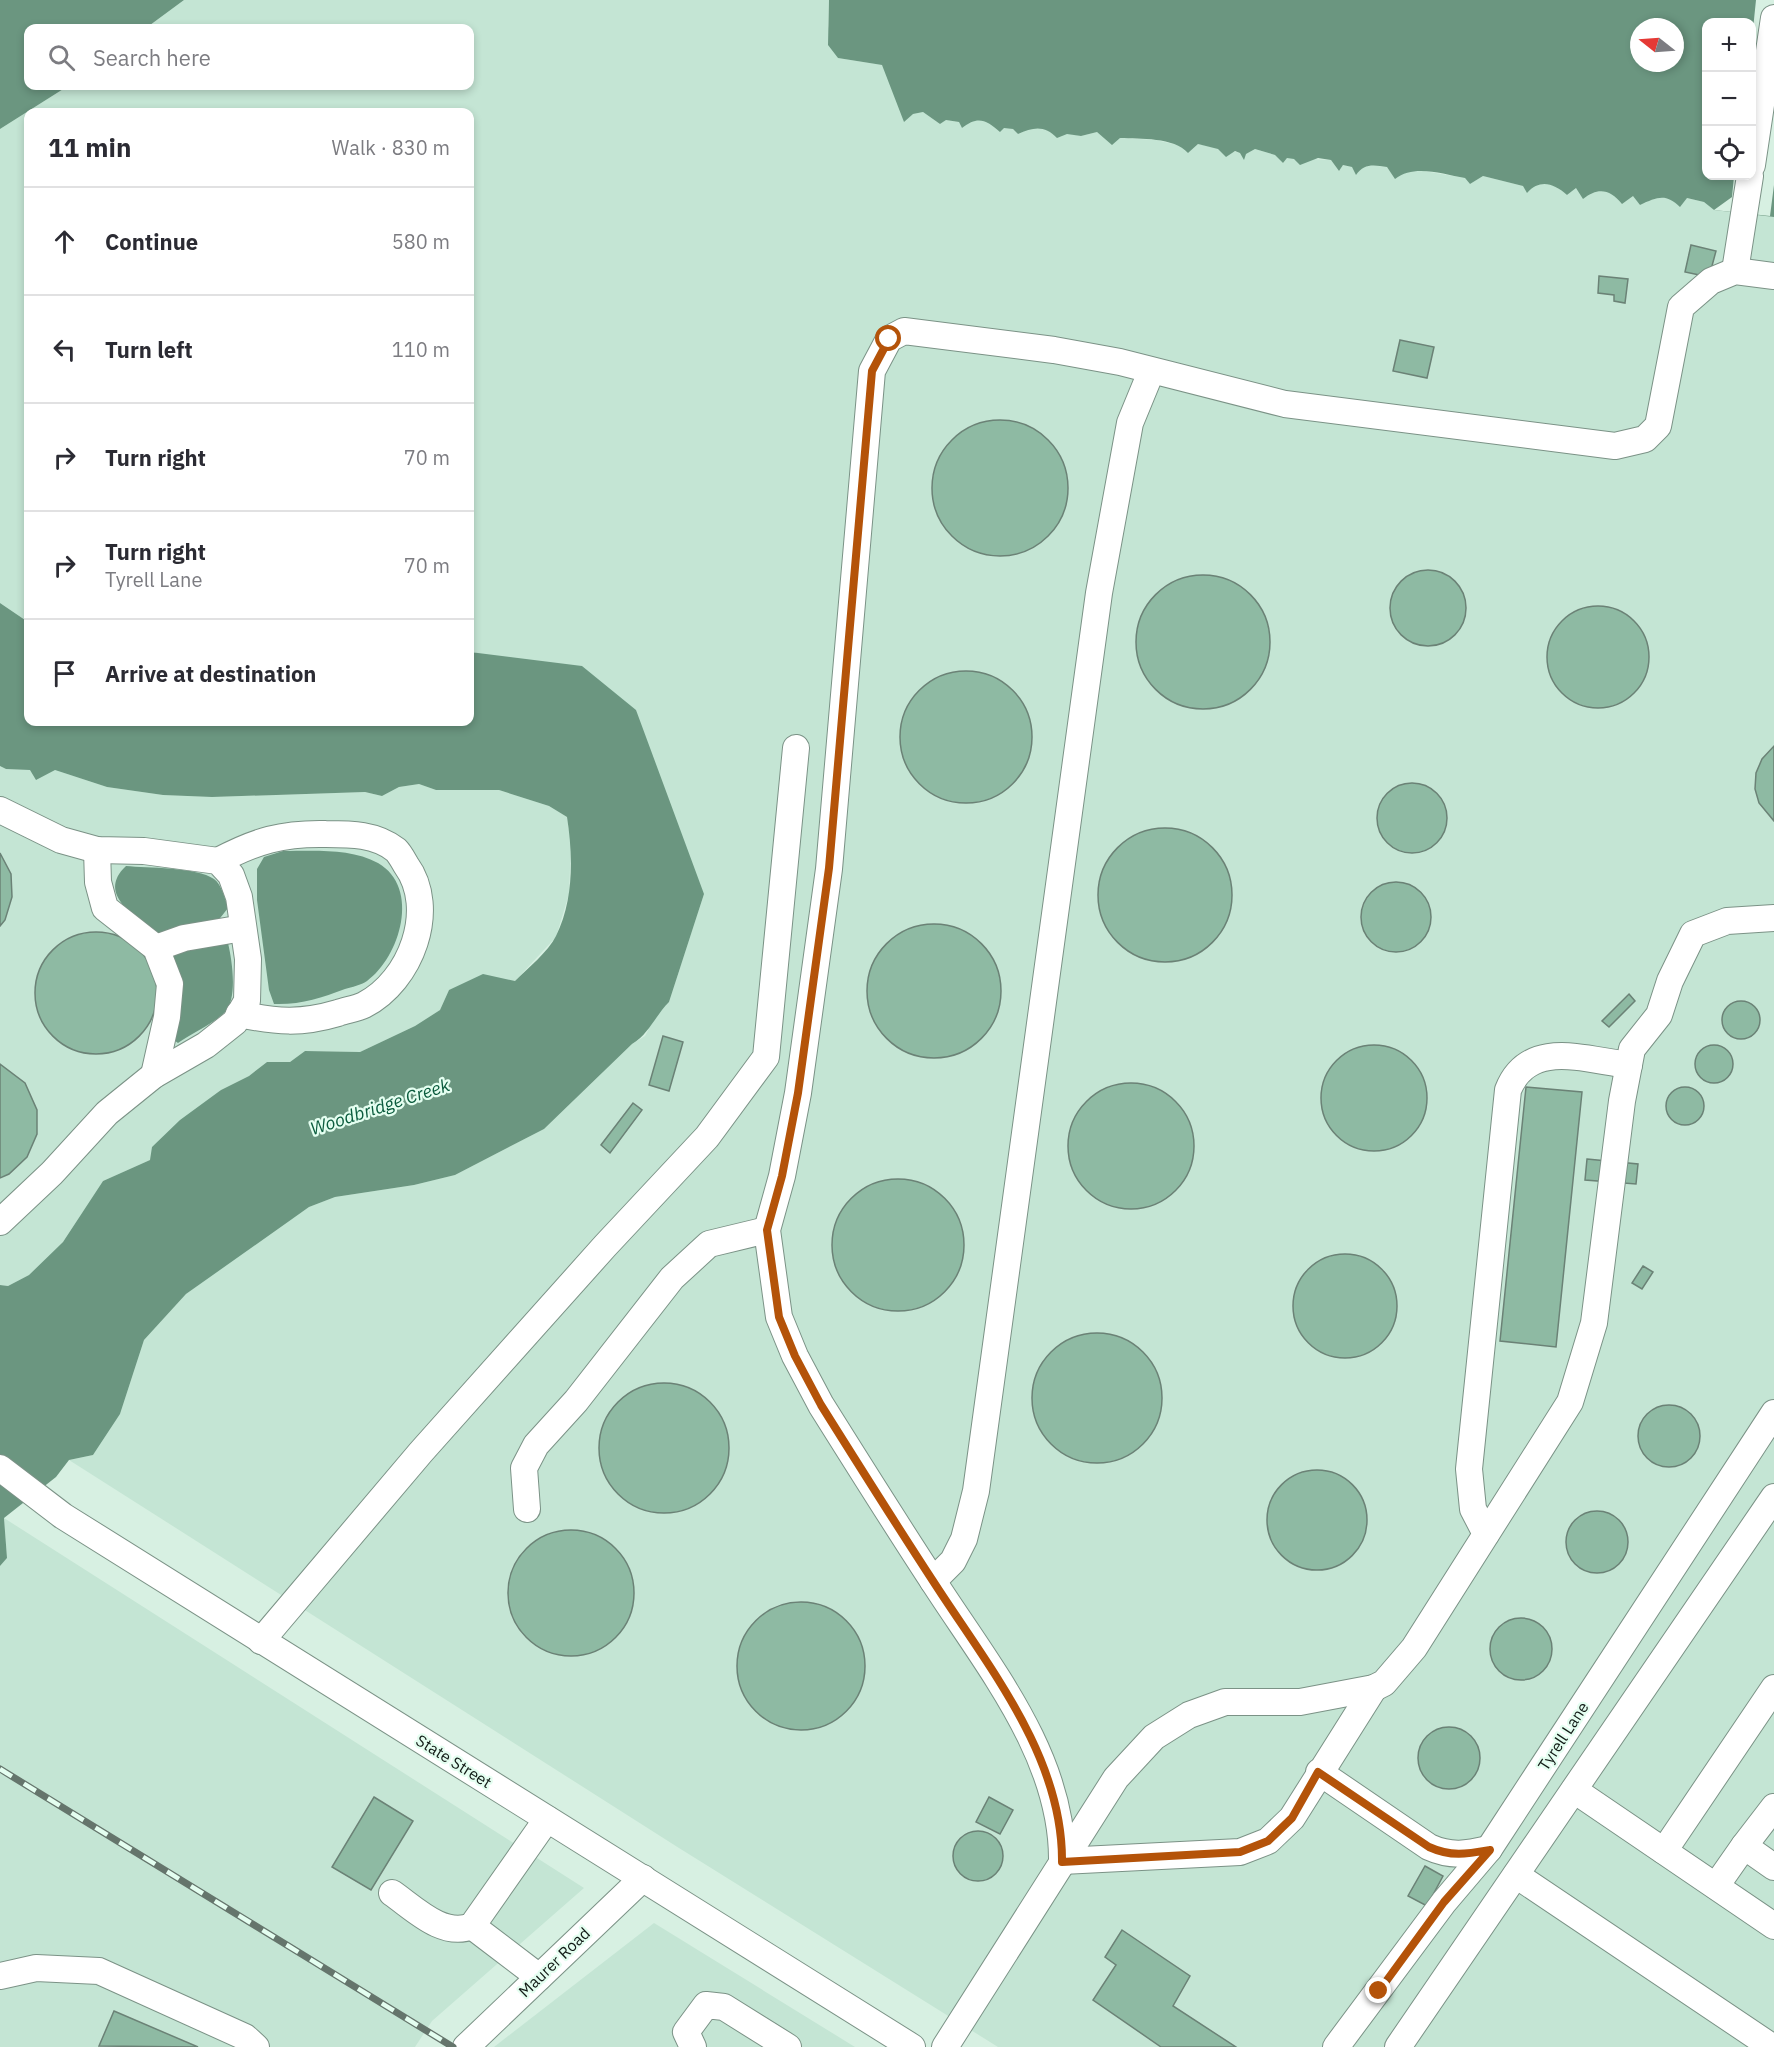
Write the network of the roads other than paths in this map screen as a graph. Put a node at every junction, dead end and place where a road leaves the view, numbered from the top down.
1 (1774, 18) edge
2 (1756, 138) edge
3 (1749, 180) edge
4 (1735, 271) junction
5 (1774, 276) edge
6 (1151, 372) junction
7 (796, 748) dead end
8 (0, 810) edge
9 (97, 850) junction
10 (218, 861) junction
11 (1774, 918) edge
12 (243, 928) junction
13 (156, 948) junction
14 (239, 1014) junction
15 (1629, 1065) junction
16 (154, 1075) junction
17 (0, 1222) edge
18 (767, 1230) junction
19 (1774, 1413) edge
20 (0, 1468) edge
21 (1774, 1497) edge
22 (527, 1509) dead end
23 (1486, 1534) junction
24 (933, 1581) junction
25 (261, 1641) junction
26 (1374, 1688) junction
27 (1774, 1688) edge
28 (1318, 1772) junction
29 (1574, 1790) junction
30 (1774, 1807) edge
31 (547, 1819) junction
32 (1744, 1846) junction
33 (1490, 1850) junction
34 (1664, 1851) junction
35 (1062, 1862) junction
36 (1774, 1867) edge
37 (1516, 1875) junction
38 (643, 1878) junction
39 (1716, 1886) junction
40 (392, 1893) dead end
41 (472, 1926) junction
42 (1774, 1926) edge
43 (0, 1976) edge
44 (539, 1977) junction
45 (256, 2047) edge
46 (466, 2047) edge
47 (693, 2047) edge
48 (788, 2047) edge
49 (912, 2047) edge
50 (945, 2047) edge
51 (1336, 2047) edge
52 (1398, 2047) edge
53 (1772, 2047) edge

1 - 2 street
3 - 4 street
4 - 5 street
4 - 6 street
6 - 18 street
6 - 24 street
7 - 25 street
8 - 9 street
9 - 10 street
9 - 13 street
10 - 12 street
10 - 14 street
11 - 15 street
12 - 13 street
12 - 14 street
13 - 16 street
14 - 16 street
15 - 23 street
15 - 23 street
16 - 17 street
18 - 22 street
18 - 24 street
19 - 33 street, Tyrell Lane
20 - 25 street, State Street
21 - 29 street
23 - 26 street
24 - 35 street
25 - 31 street, State Street
26 - 28 street
26 - 35 street
27 - 34 street
28 - 33 street
28 - 35 street
29 - 34 street
29 - 37 street
30 - 32 street
31 - 38 street, State Street
31 - 41 street
32 - 36 street
32 - 39 street
33 - 51 street, Tyrell Lane
34 - 39 street
35 - 50 street
37 - 52 street
37 - 53 street
38 - 44 street, Maurer Road
38 - 49 street, State Street
39 - 42 street
40 - 41 street
41 - 44 street
43 - 45 street
44 - 46 street, Maurer Road
47 - 48 street

